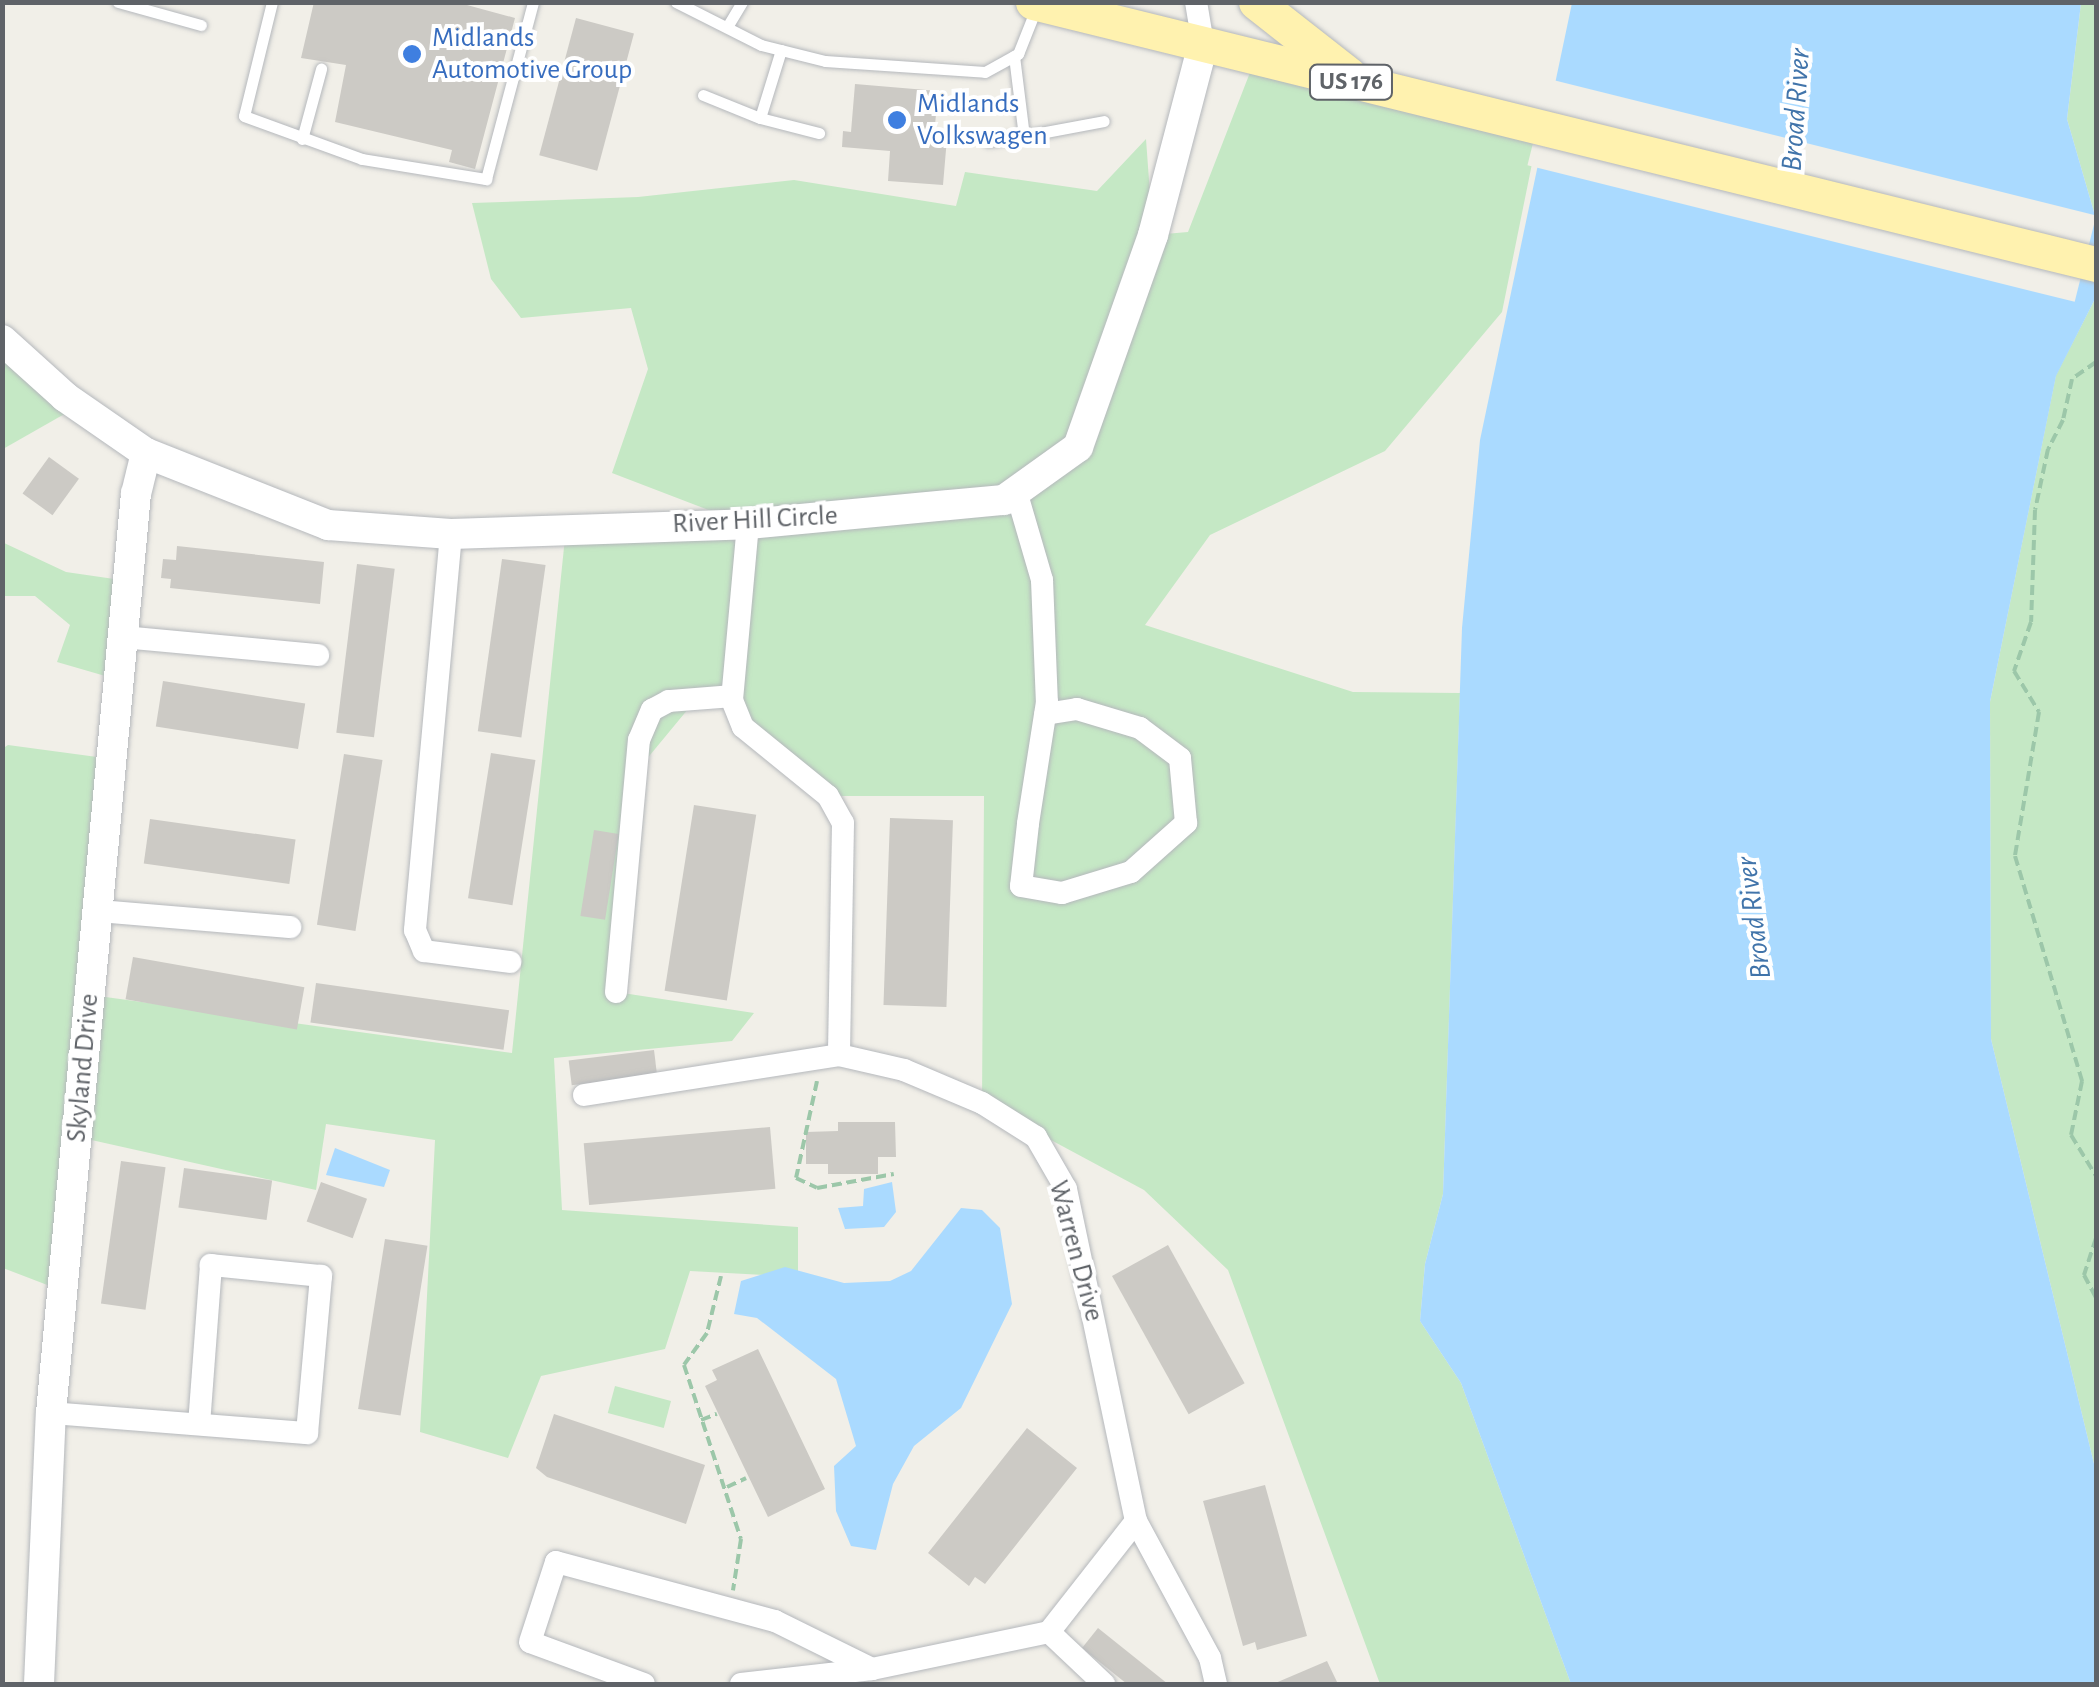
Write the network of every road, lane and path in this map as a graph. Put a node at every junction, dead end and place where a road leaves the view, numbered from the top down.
1 (118, 2) edge
2 (272, 2) edge
3 (534, 2) edge
4 (676, 2) edge
5 (742, 2) edge
6 (1196, 2) edge
7 (1256, 2) edge
8 (1035, 3) edge
9 (202, 25) dead end
10 (727, 26) junction
11 (1203, 44) junction
12 (782, 50) junction
13 (1014, 56) junction
14 (321, 69) dead end
15 (1362, 85) junction
16 (703, 95) dead end
17 (760, 118) junction
18 (1104, 121) dead end
19 (819, 132) dead end
20 (1024, 136) junction
21 (302, 139) junction
22 (988, 140) dead end
23 (2096, 264) edge
24 (2, 340) edge
25 (2096, 362) edge
26 (146, 452) junction
27 (1016, 491) junction
28 (748, 524) junction
29 (451, 534) junction
30 (123, 637) junction
31 (318, 656) dead end
32 (732, 696) junction
33 (1045, 714) junction
34 (98, 911) junction
35 (290, 927) dead end
36 (510, 962) dead end
37 (616, 992) dead end
38 (832, 1056) junction
39 (584, 1095) dead end
40 (894, 1174) dead end
41 (2096, 1176) edge
42 (2096, 1238) edge
43 (721, 1276) dead end
44 (2096, 1298) edge
45 (52, 1413) junction
46 (717, 1414) dead end
47 (702, 1420) junction
48 (199, 1422) junction
49 (746, 1478) dead end
50 (726, 1487) junction
51 (1136, 1521) junction
52 (730, 1609) junction
53 (1049, 1632) junction
54 (872, 1669) junction
55 (40, 1684) edge
56 (644, 1684) edge
57 (742, 1684) edge
58 (1104, 1684) edge
59 (1216, 1684) edge

1 - 9 lane
2 - 21 lane
3 - 21 lane
4 - 10 lane
5 - 10 lane
6 - 11 street, River Hill Circle
7 - 15 main road
8 - 11 main road, US 176
8 - 13 lane
10 - 12 lane
11 - 15 main road, US 176
11 - 27 street, River Hill Circle
12 - 13 lane
12 - 17 lane
13 - 20 lane
14 - 21 lane
15 - 23 main road, US 176
16 - 17 lane
17 - 19 lane
18 - 20 lane
20 - 22 lane
24 - 26 street, River Hill Circle
25 - 41 path
26 - 29 street, River Hill Circle
26 - 30 street, Skyland Drive
27 - 28 street, River Hill Circle
27 - 33 street
28 - 29 street, River Hill Circle
28 - 32 street
29 - 36 street
30 - 31 street
30 - 34 street, Skyland Drive
32 - 37 street
32 - 38 street
33 - 33 street
34 - 35 street
34 - 45 street, Skyland Drive
38 - 39 street, Warren Drive
38 - 40 path
38 - 51 street, Warren Drive
42 - 44 path
43 - 47 path
45 - 48 street
45 - 55 street, Skyland Drive
46 - 47 path
47 - 50 path
48 - 48 street
49 - 50 path
50 - 52 path
51 - 53 street
51 - 59 street, Warren Drive
52 - 54 street
52 - 56 street
53 - 54 street
53 - 58 street
54 - 57 street

